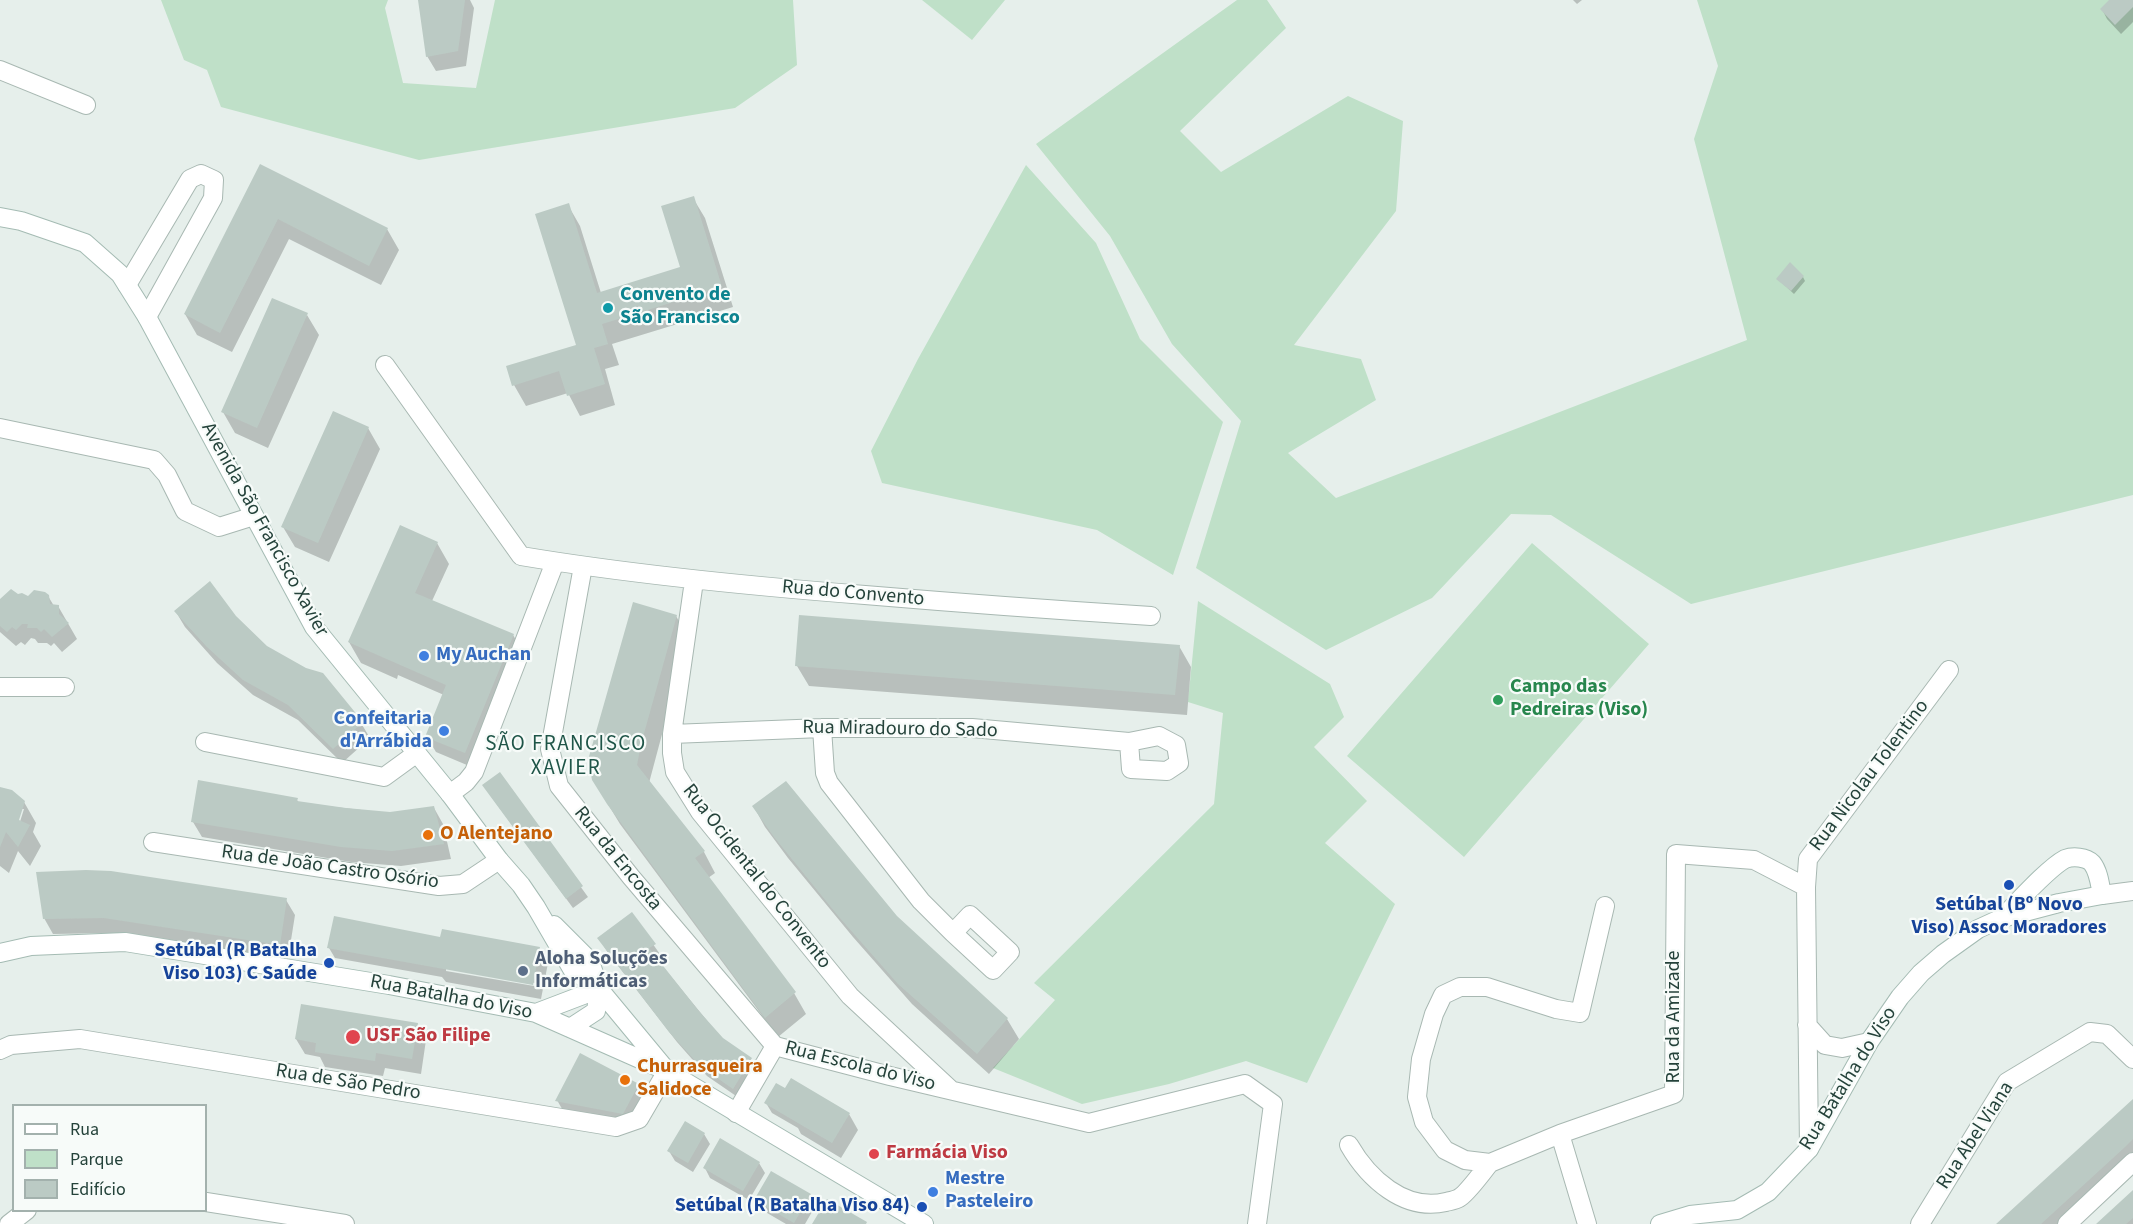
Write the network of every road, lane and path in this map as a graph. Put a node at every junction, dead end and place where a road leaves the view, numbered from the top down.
1 (0, 70) edge
2 (0, 81) edge
3 (28, 81) junction
4 (86, 105) dead end
5 (0, 217) edge
6 (127, 285) junction
7 (147, 317) junction
8 (385, 365) dead end
9 (0, 428) edge
10 (254, 516) junction
11 (555, 562) junction
12 (583, 566) junction
13 (694, 581) junction
14 (1151, 616) dead end
15 (1949, 670) dead end
16 (0, 687) edge
17 (65, 687) dead end
18 (822, 728) junction
19 (672, 734) junction
20 (205, 742) dead end
21 (1129, 742) dead end
22 (417, 753) junction
23 (450, 794) junction
24 (153, 842) dead end
25 (499, 860) junction
26 (1806, 887) junction
27 (2133, 891) edge
28 (2102, 895) junction
29 (1605, 906) dead end
30 (2002, 918) junction
31 (953, 933) dead end
32 (0, 953) edge
33 (599, 989) junction
34 (536, 1013) junction
35 (1807, 1025) junction
36 (570, 1028) junction
37 (1869, 1042) junction
38 (775, 1046) junction
39 (0, 1050) edge
40 (2133, 1059) edge
41 (667, 1071) junction
42 (951, 1090) junction
43 (736, 1113) junction
44 (1560, 1134) junction
45 (1349, 1145) dead end
46 (1809, 1149) junction
47 (2133, 1162) edge
48 (1490, 1163) junction
49 (207, 1202) edge
50 (24, 1212) edge
51 (9, 1224) edge
52 (345, 1224) edge
53 (924, 1224) edge
54 (1257, 1224) edge
55 (1587, 1224) edge
56 (1660, 1224) edge
57 (1920, 1224) edge
58 (2067, 1224) edge

1 - 3 street
2 - 3 street
3 - 4 street
5 - 6 street, Avenida São Francisco Xavier
6 - 7 street, Avenida São Francisco Xavier
6 - 7 street
7 - 10 street, Avenida São Francisco Xavier
8 - 11 street, Rua do Convento
9 - 10 street
10 - 22 street, Avenida São Francisco Xavier
11 - 12 street, Rua do Convento
11 - 23 street
12 - 13 street, Rua do Convento
12 - 38 street, Rua da Encosta
13 - 14 street, Rua do Convento
13 - 19 street, Rua Ocidental do Convento
15 - 26 street, Rua Nicolau Tolentino
16 - 17 street
18 - 19 street, Rua Miradouro do Sado
18 - 21 street, Rua Miradouro do Sado
18 - 31 street
19 - 42 street, Rua Ocidental do Convento
20 - 22 street
22 - 23 street, Avenida São Francisco Xavier
23 - 25 street, Avenida São Francisco Xavier
24 - 25 street, Rua de João Castro Osório
25 - 33 street, Avenida São Francisco Xavier
26 - 35 street, Rua Nicolau Tolentino
26 - 44 street, Rua da Amizade
27 - 28 street, Rua Batalha do Viso
28 - 30 street, Rua Batalha do Viso
28 - 30 street
29 - 48 street
30 - 37 street, Rua Batalha do Viso
32 - 34 street, Rua Batalha do Viso
33 - 34 street
33 - 36 street
33 - 41 street, Avenida São Francisco Xavier
34 - 36 street, Rua Batalha do Viso
35 - 37 street
35 - 46 street, Rua Nicolau Tolentino
36 - 41 street, Rua Batalha do Viso
37 - 46 street, Rua Batalha do Viso
38 - 42 street, Rua Escola do Viso
38 - 43 street, Rua Escola do Viso
39 - 41 street, Rua de São Pedro
40 - 57 street, Rua Abel Viana
41 - 43 street, Rua Batalha do Viso
42 - 54 street, Rua Escola do Viso
43 - 53 street, Rua Batalha do Viso
44 - 48 street
44 - 55 street
45 - 48 street
46 - 56 street, Rua Batalha do Viso
47 - 58 street
49 - 52 street
50 - 51 street

